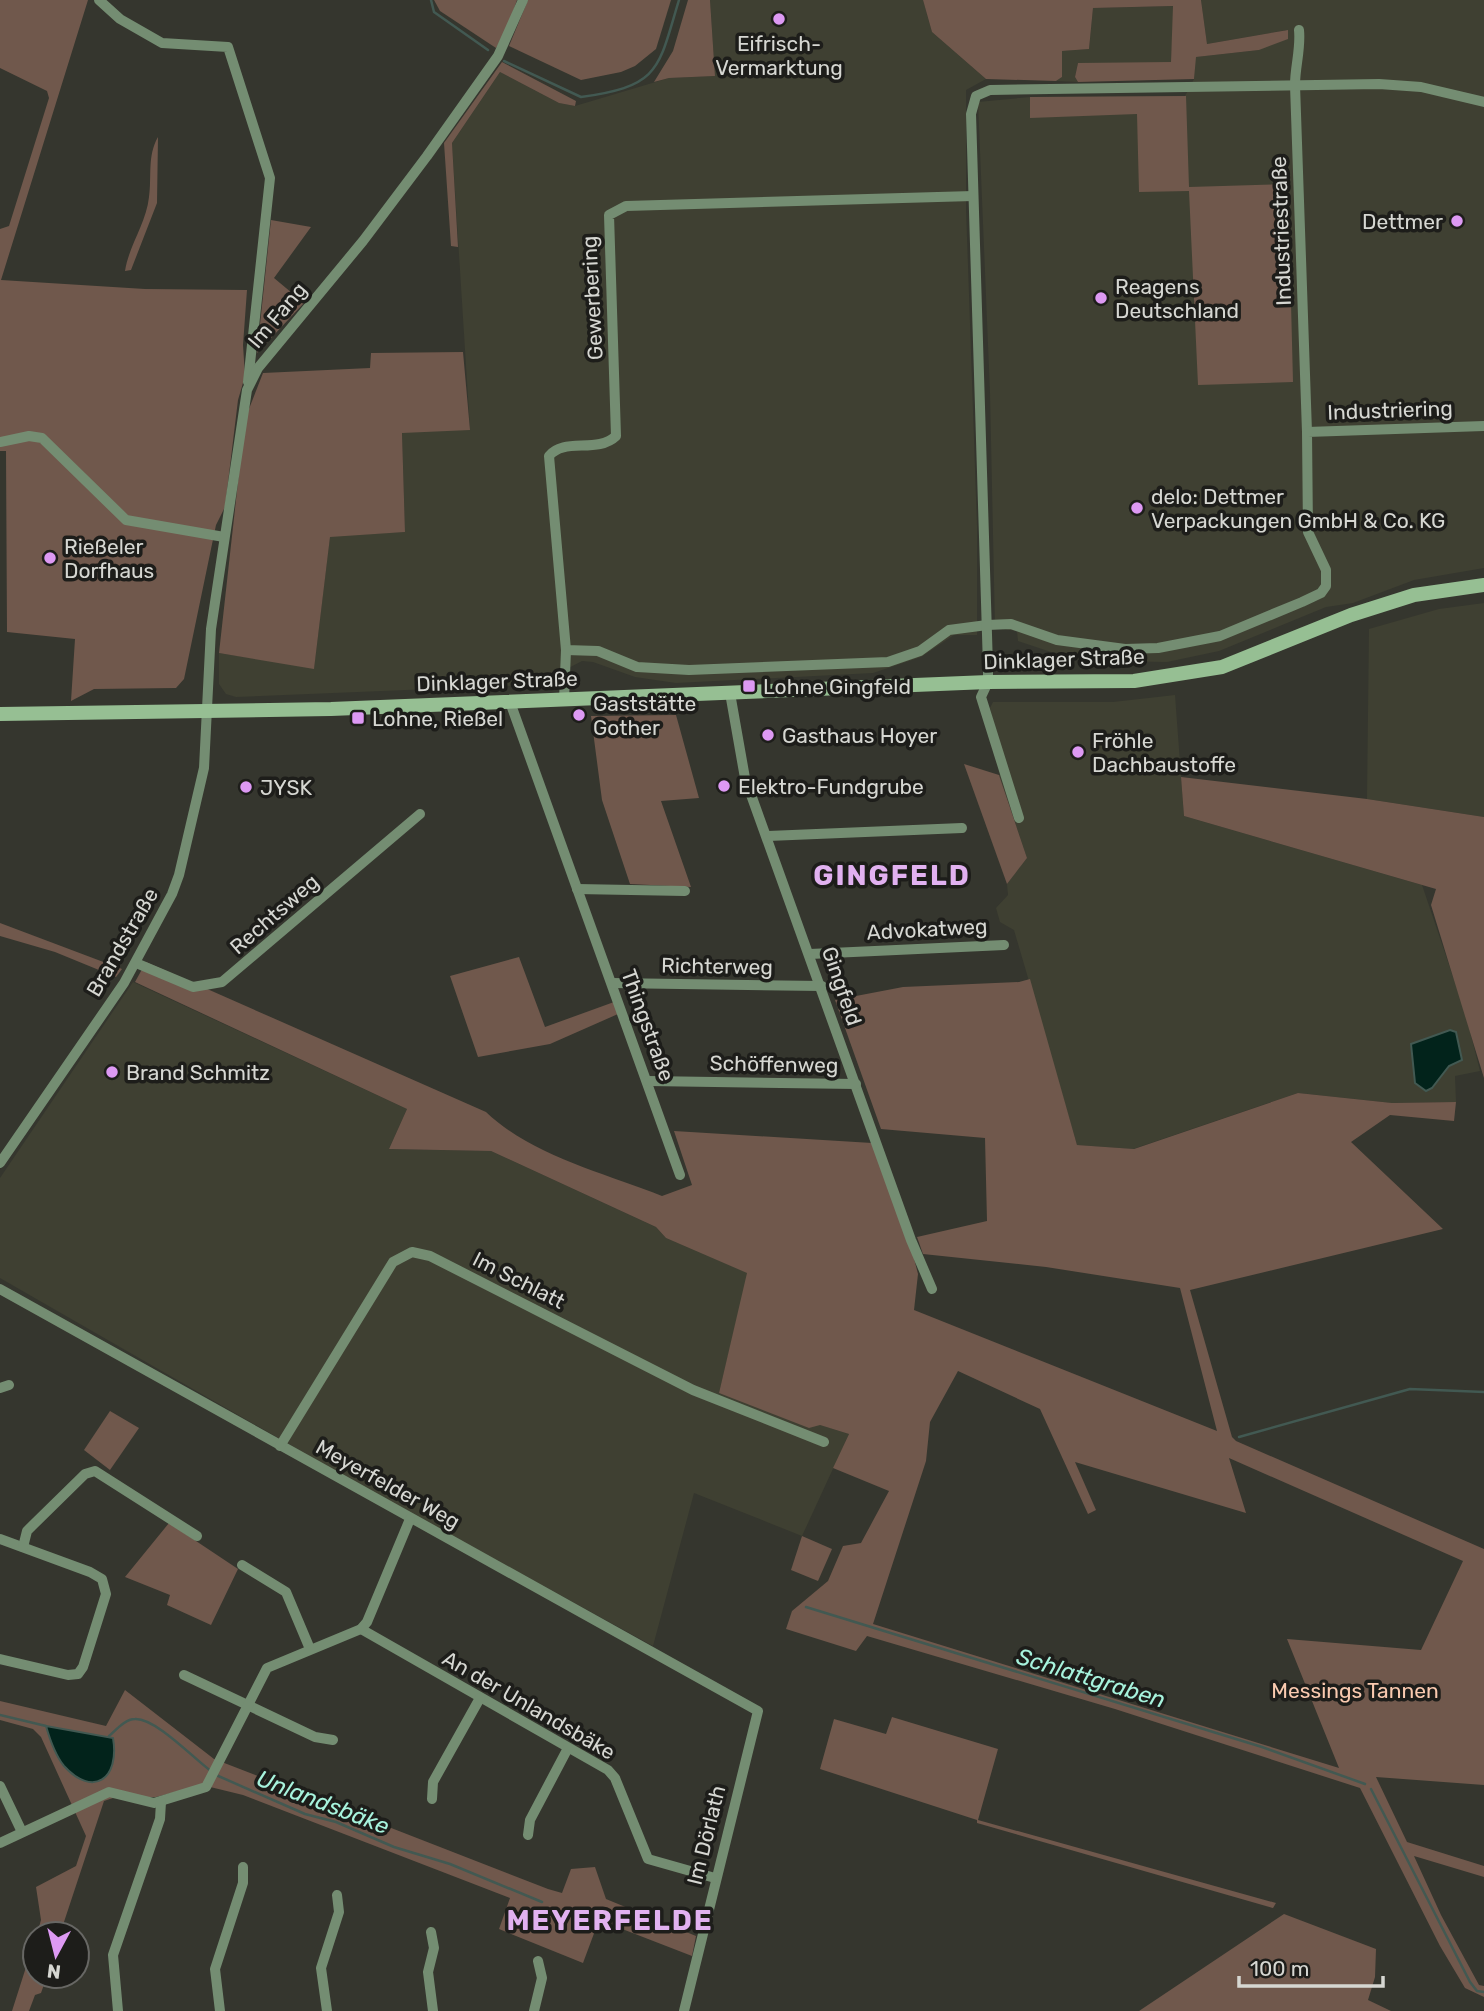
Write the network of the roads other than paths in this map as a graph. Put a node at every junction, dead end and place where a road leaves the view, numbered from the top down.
1 (99, 0) edge
2 (523, 0) edge
3 (1299, 30) dead end
4 (1296, 85) junction
5 (1484, 102) edge
6 (973, 196) junction
7 (247, 390) junction
8 (1484, 426) edge
9 (1307, 432) junction
10 (0, 442) edge
11 (225, 537) junction
12 (1484, 584) edge
13 (988, 625) junction
14 (566, 650) junction
15 (988, 682) junction
16 (730, 693) junction
17 (564, 700) junction
18 (510, 702) junction
19 (207, 712) junction
20 (0, 714) edge
21 (420, 814) dead end
22 (1019, 818) dead end
23 (962, 828) dead end
24 (768, 836) junction
25 (577, 889) junction
26 (685, 891) dead end
27 (1004, 945) dead end
28 (810, 954) junction
29 (136, 963) junction
30 (612, 983) junction
31 (822, 986) junction
32 (648, 1081) junction
33 (856, 1084) junction
34 (0, 1163) edge
35 (680, 1175) dead end
36 (0, 1289) edge
37 (932, 1289) dead end
38 (824, 1442) dead end
39 (281, 1446) junction
40 (410, 1519) junction
41 (197, 1536) dead end
42 (0, 1539) edge
43 (23, 1547) junction
44 (242, 1565) dead end
45 (361, 1629) junction
46 (310, 1649) junction
47 (0, 1659) edge
48 (184, 1675) dead end
49 (480, 1698) junction
50 (247, 1705) junction
51 (758, 1710) joint
52 (333, 1740) dead end
53 (568, 1748) junction
54 (0, 1786) edge
55 (432, 1799) dead end
56 (161, 1802) junction
57 (22, 1832) junction
58 (528, 1835) dead end
59 (0, 1843) edge
60 (243, 1867) dead end
61 (715, 1878) junction
62 (337, 1895) dead end
63 (431, 1932) dead end
64 (538, 1961) dead end
65 (118, 2011) edge
66 (220, 2011) edge
67 (327, 2011) edge
68 (433, 2011) edge
69 (534, 2011) edge
70 (684, 2011) edge

1 - 7 street
2 - 7 street, Im Fang
3 - 4 street, Industriestraße
4 - 5 street
4 - 6 street
4 - 9 street, Industriestraße
6 - 13 street
6 - 14 street, Gewerbering
7 - 11 street, Im Fang
8 - 9 street, Industriering
9 - 13 street, Industriering
10 - 11 street
11 - 19 street, Im Fang
12 - 15 main road, Dinklager Straße
13 - 14 street
13 - 15 street
14 - 17 street, Gewerbering
15 - 16 main road, Dinklager Straße
15 - 22 street
16 - 17 main road, Dinklager Straße
16 - 24 street, Gingfeld
17 - 18 main road, Dinklager Straße
18 - 19 main road, Dinklager Straße
18 - 25 street, Thingstraße
19 - 20 main road, Dinklager Straße
19 - 29 street, Brandstraße
21 - 29 street, Rechtsweg
23 - 24 street
24 - 28 street, Gingfeld
25 - 26 street
25 - 30 street, Thingstraße
27 - 28 street, Advokatweg
28 - 31 street, Gingfeld
29 - 34 street, Brandstraße
30 - 31 street, Richterweg
30 - 32 street, Thingstraße
31 - 33 street, Gingfeld
32 - 33 street, Schöffenweg
32 - 35 street, Thingstraße
33 - 37 street, Gingfeld
36 - 39 street, Meyerfelder Weg
38 - 39 street, Im Schlatt
39 - 40 street, Meyerfelder Weg
40 - 45 street
40 - 51 street, Meyerfelder Weg
41 - 43 street
42 - 43 street
43 - 47 street
44 - 46 street
45 - 46 street
45 - 49 street, An der Unlandsbäke
46 - 50 street
48 - 50 street
49 - 53 street, An der Unlandsbäke
49 - 55 street
50 - 52 street
50 - 56 street
51 - 61 street, Im Dörlath
53 - 58 street
53 - 61 street, An der Unlandsbäke
54 - 57 street
56 - 57 street
56 - 65 street
57 - 59 street
60 - 66 street
61 - 70 street, Im Dörlath
62 - 67 street
63 - 68 street
64 - 69 street

